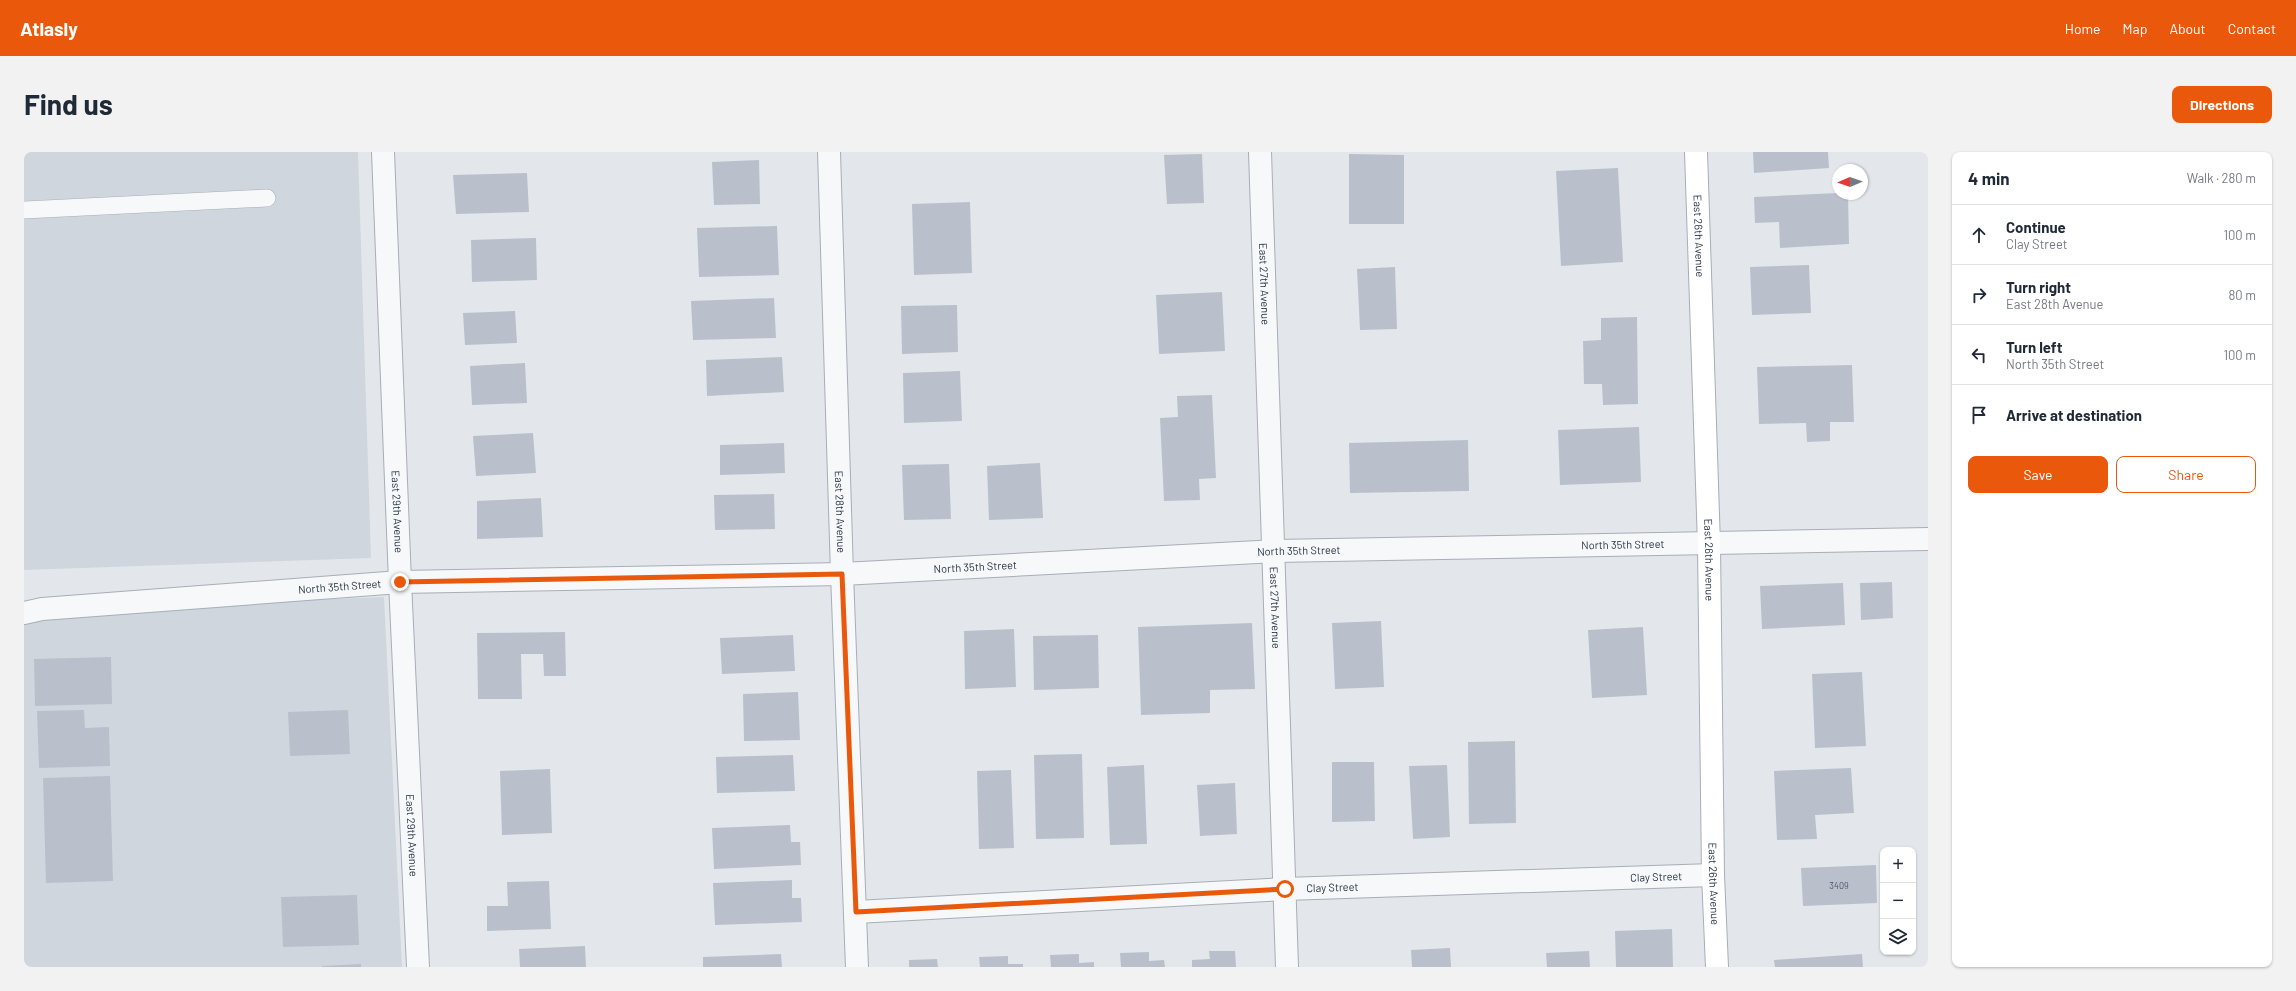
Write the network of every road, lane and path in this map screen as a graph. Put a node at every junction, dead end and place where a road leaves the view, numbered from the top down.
1 (383, 152) edge
2 (829, 152) edge
3 (1260, 152) edge
4 (1696, 152) edge
5 (267, 198) dead end
6 (24, 210) edge
7 (1928, 539) edge
8 (1709, 545) junction
9 (1275, 551) junction
10 (842, 574) junction
11 (400, 582) junction
12 (24, 613) edge
13 (1713, 875) junction
14 (1285, 889) junction
15 (856, 912) junction
16 (418, 967) edge
17 (857, 967) edge
18 (1287, 967) edge
19 (1717, 967) edge

1 - 11 street, East 29th Avenue
2 - 10 street, East 28th Avenue
3 - 9 street, East 27th Avenue
4 - 8 street, East 26th Avenue
5 - 6 lane
7 - 8 street, North 35th Street
8 - 9 street, North 35th Street
8 - 13 street, East 26th Avenue
9 - 10 street, North 35th Street
9 - 14 street, East 27th Avenue
10 - 11 street, North 35th Street
10 - 15 street, East 28th Avenue
11 - 12 street, North 35th Street
11 - 16 street, East 29th Avenue
13 - 14 street, Clay Street
13 - 19 street, East 26th Avenue
14 - 15 street, Clay Street
14 - 18 street, East 27th Avenue
15 - 17 street, East 28th Avenue

